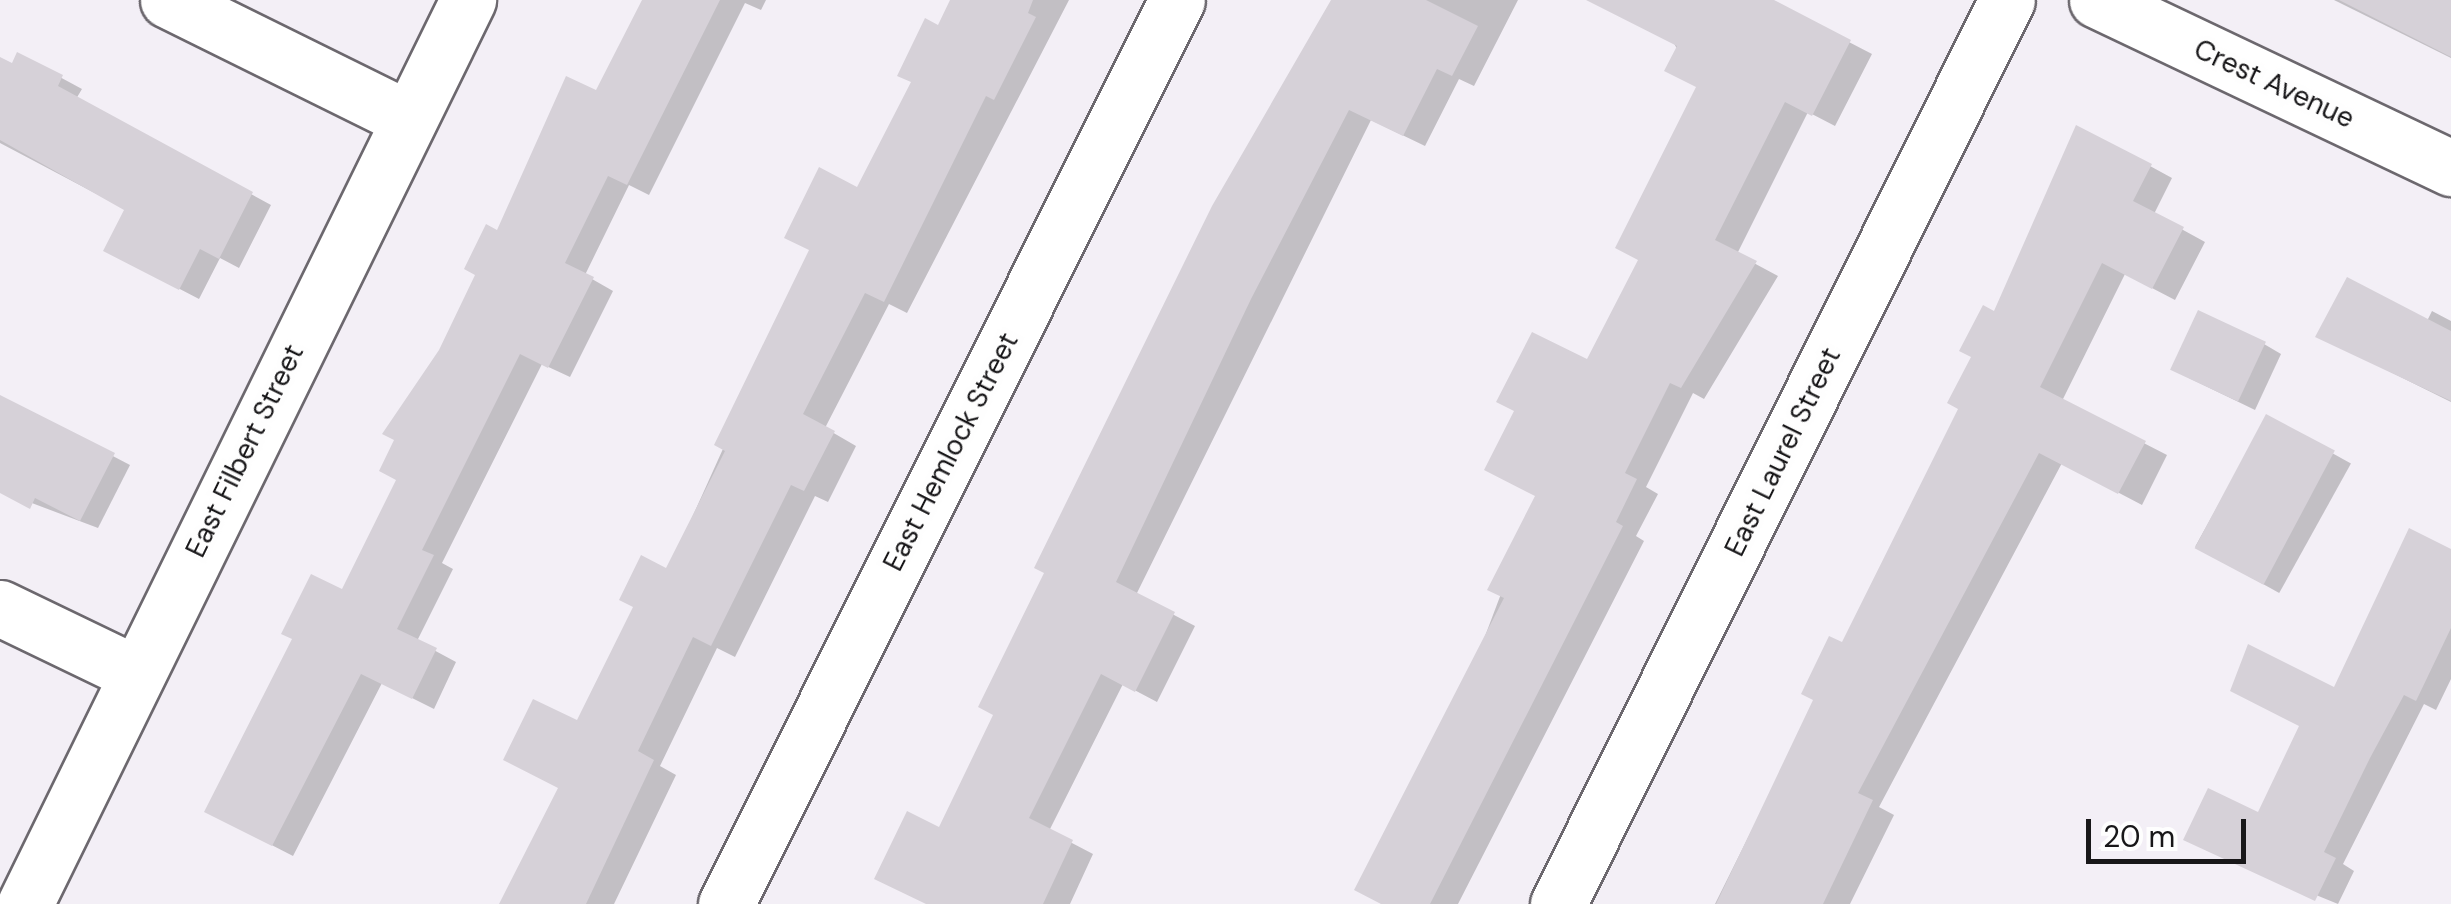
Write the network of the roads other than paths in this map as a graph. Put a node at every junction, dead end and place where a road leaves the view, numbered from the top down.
1 (168, 0) edge
2 (468, 0) edge
3 (1177, 0) edge
4 (2007, 0) edge
5 (2097, 0) edge
6 (407, 118) junction
7 (2451, 168) edge
8 (0, 608) edge
9 (137, 674) junction
10 (25, 904) edge
11 (726, 904) edge
12 (1558, 904) edge

1 - 6 street
2 - 6 street, East Filbert Street
3 - 11 street, East Hemlock Street
4 - 12 street, East Laurel Street
5 - 7 street, Crest Avenue
6 - 9 street, East Filbert Street
8 - 9 street
9 - 10 street, East Filbert Street

